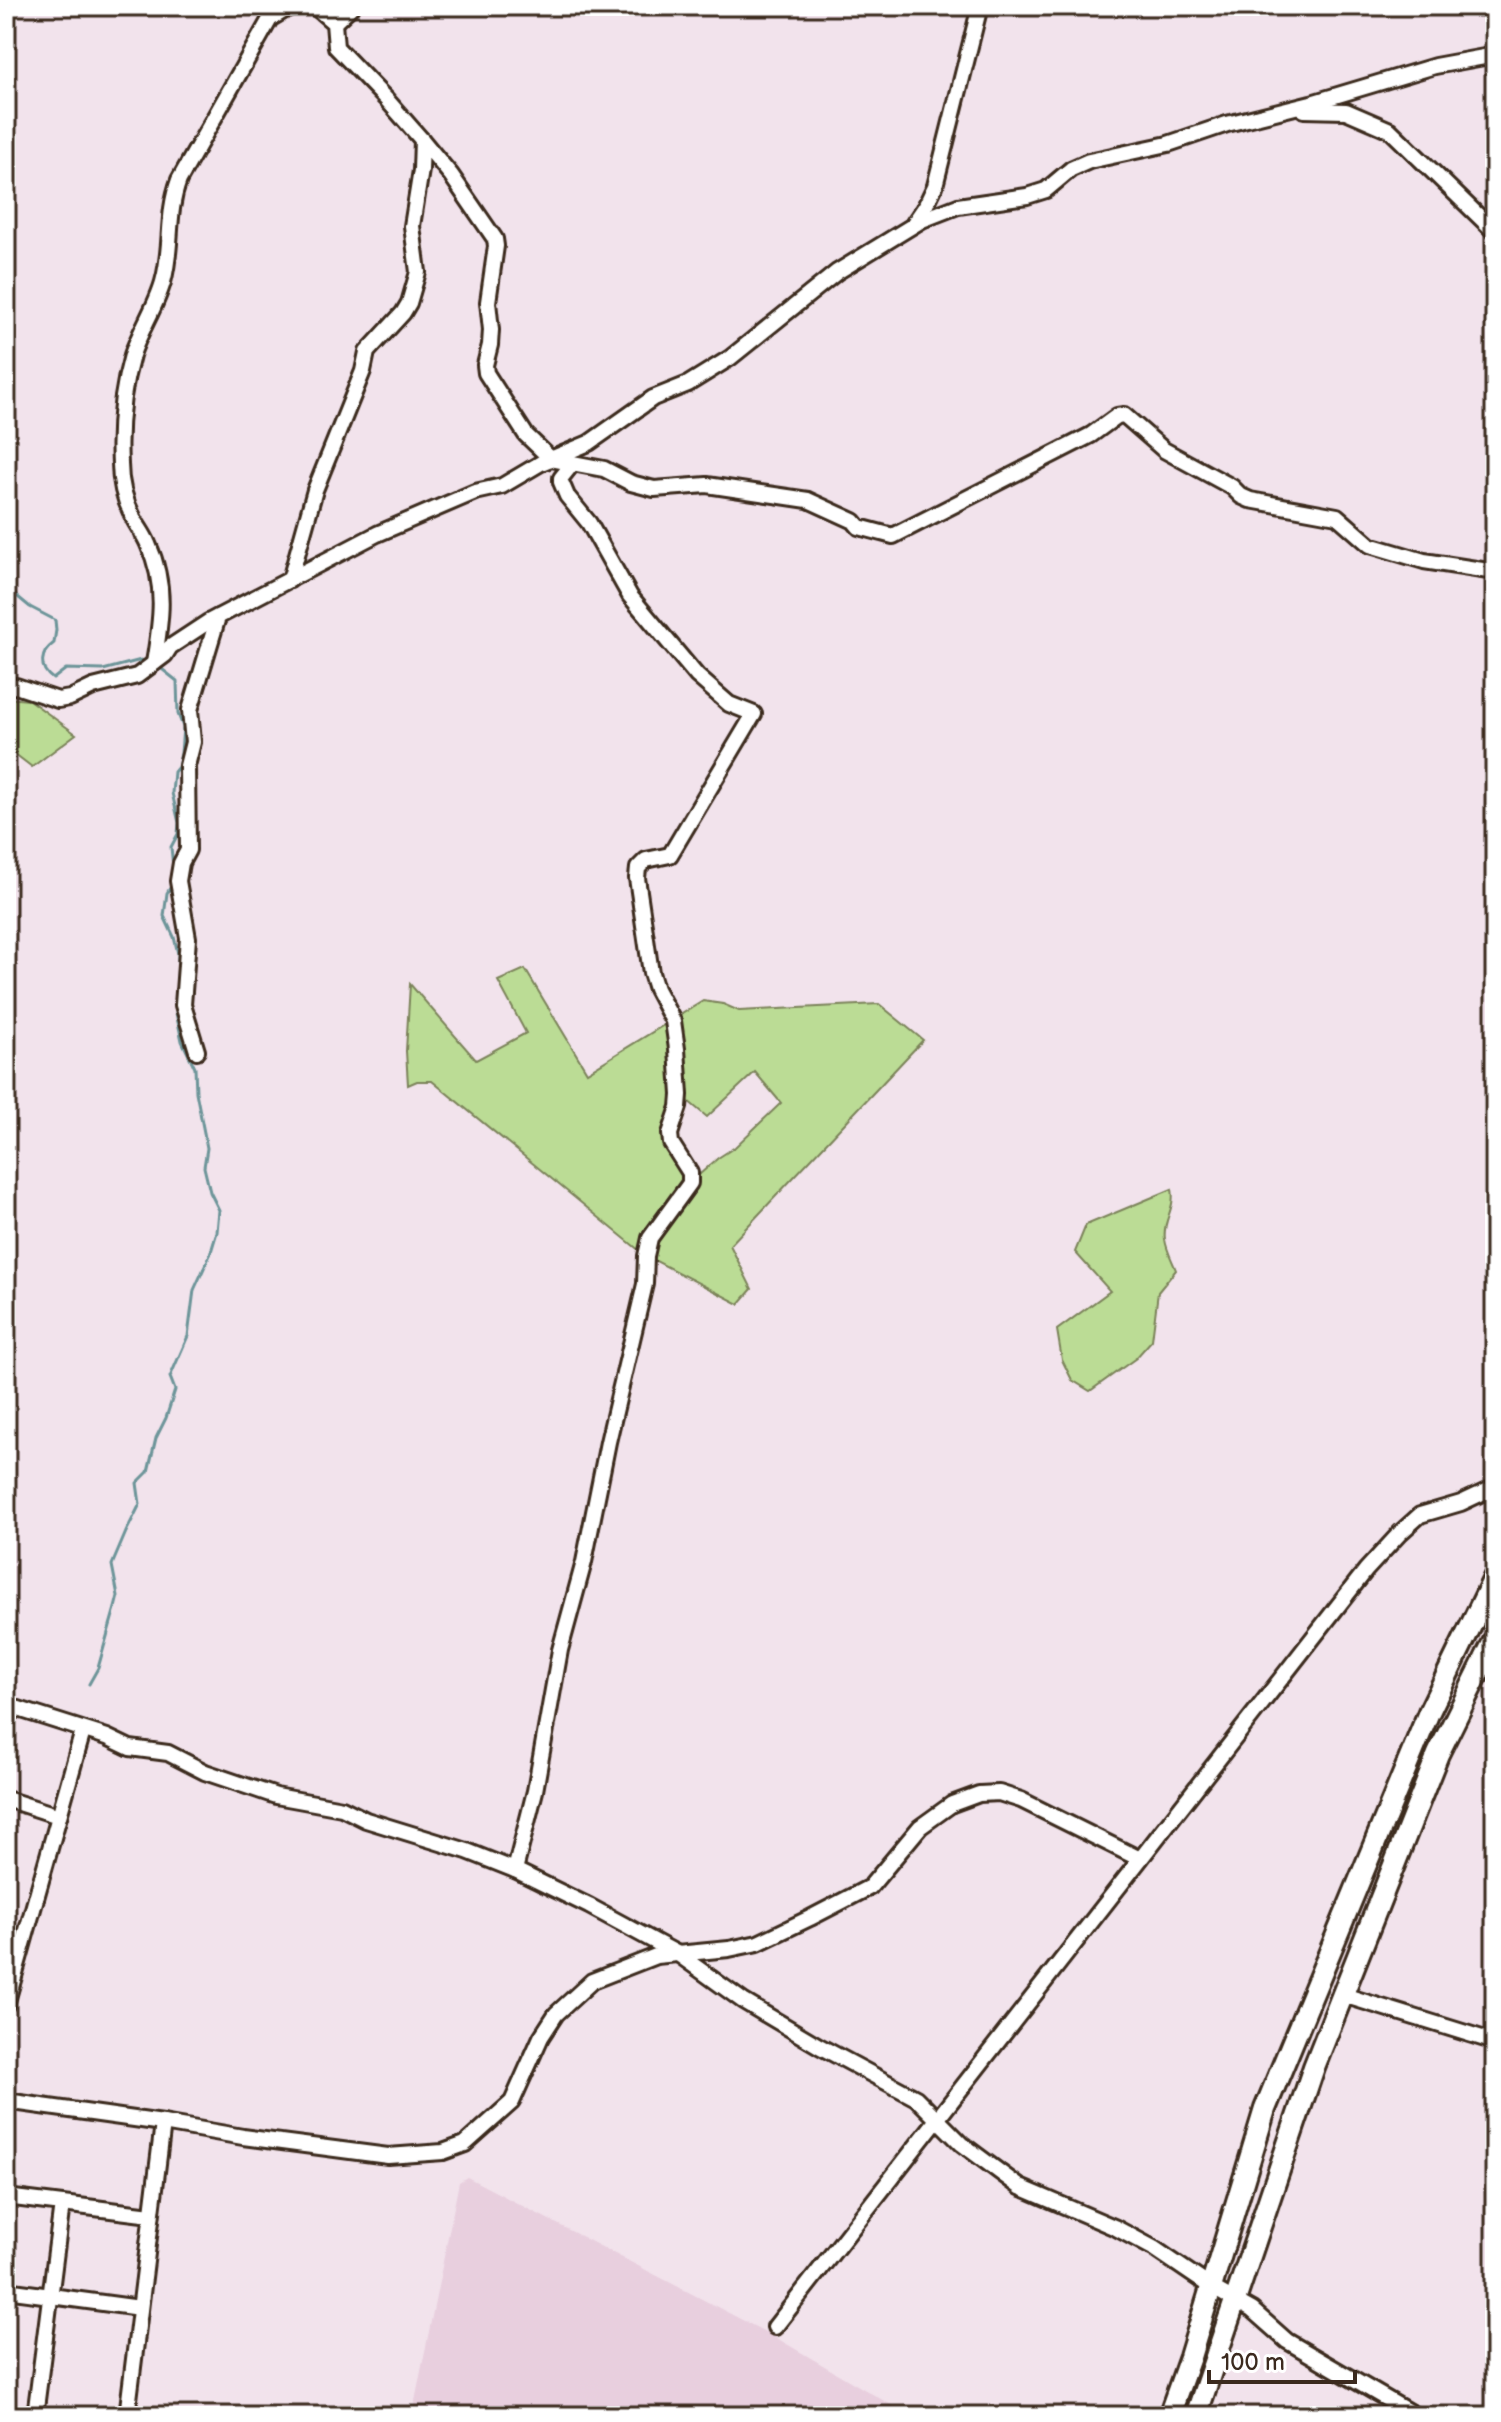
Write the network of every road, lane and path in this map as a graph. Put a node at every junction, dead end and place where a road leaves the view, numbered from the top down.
1 (292, 6) edge
2 (314, 6) edge
3 (352, 6) edge
4 (980, 6) edge
5 (273, 13) edge
6 (334, 23) junction
7 (1495, 55) edge
8 (1286, 110) junction
9 (422, 140) junction
10 (911, 226) junction
11 (1495, 232) edge
12 (551, 459) junction
13 (573, 463) junction
14 (1495, 572) edge
15 (290, 580) junction
16 (218, 617) junction
17 (154, 663) junction
18 (6, 687) edge
19 (197, 1051) dead end
20 (1495, 1487) edge
21 (1495, 1576) edge
22 (1495, 1639) edge
23 (6, 1705) edge
24 (83, 1731) junction
25 (6, 1799) edge
26 (59, 1816) junction
27 (1140, 1859) junction
28 (515, 1870) junction
29 (678, 1954) junction
30 (1343, 1995) junction
31 (6, 2005) edge
32 (1495, 2042) edge
33 (6, 2101) edge
34 (936, 2120) junction
35 (163, 2123) junction
36 (6, 2197) edge
37 (62, 2204) junction
38 (151, 2215) junction
39 (1211, 2287) junction
40 (6, 2290) edge
41 (50, 2296) junction
42 (1235, 2300) junction
43 (140, 2308) junction
44 (775, 2327) dead end
45 (35, 2416) edge
46 (127, 2416) edge
47 (1169, 2416) edge
48 (1196, 2416) edge
49 (1416, 2416) edge

1 - 5 street
2 - 6 street
3 - 6 street
4 - 10 street
5 - 17 street
6 - 9 street
7 - 8 street
8 - 10 street
8 - 11 street
9 - 12 street
9 - 15 street
10 - 12 street
12 - 13 street
12 - 15 street
13 - 14 street
13 - 28 street
15 - 16 street
16 - 17 street
16 - 19 street
17 - 18 street
20 - 27 street
21 - 39 highway
22 - 30 highway
23 - 24 street
24 - 26 street
24 - 28 street
25 - 26 street
26 - 31 street
27 - 29 street
27 - 34 street
28 - 29 street
29 - 34 street
29 - 35 street
30 - 32 street
30 - 42 highway
33 - 35 street
34 - 39 street
34 - 44 street
35 - 38 street
36 - 37 street
37 - 38 street
37 - 41 street
38 - 43 street
39 - 42 street
39 - 47 highway
40 - 41 street
41 - 43 street
41 - 45 street
42 - 48 highway
42 - 49 street
43 - 46 street

